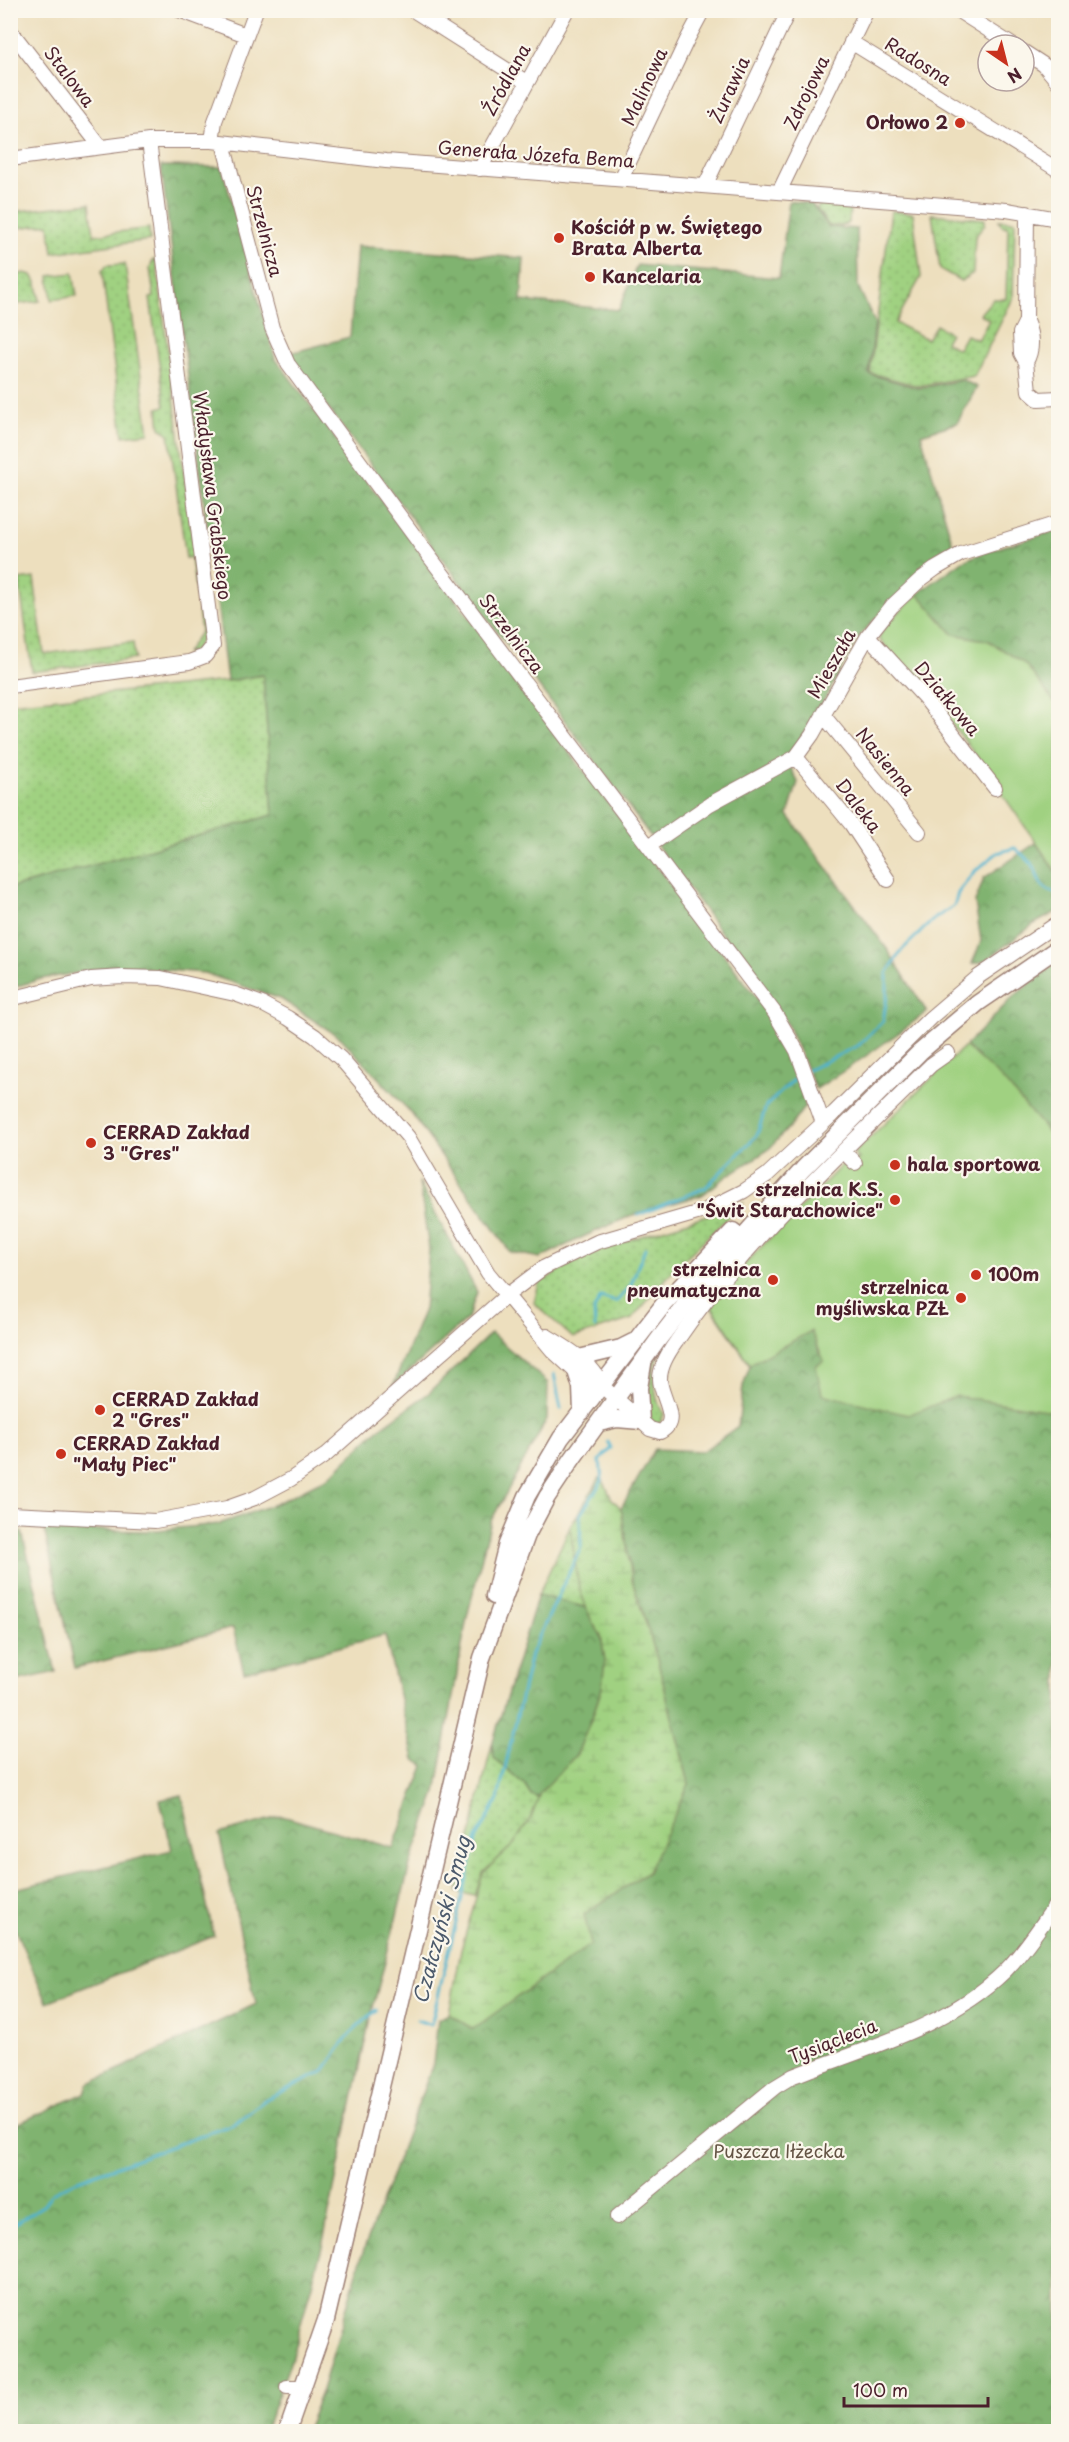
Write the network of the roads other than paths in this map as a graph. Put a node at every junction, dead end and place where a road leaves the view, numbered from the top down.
1 (179, 10) edge
2 (256, 10) edge
3 (413, 10) edge
4 (567, 10) edge
5 (703, 10) edge
6 (789, 10) edge
7 (867, 10) edge
8 (957, 10) edge
9 (10, 30) edge
10 (993, 33) edge
11 (246, 35) junction
12 (851, 42) junction
13 (1036, 60) edge
14 (1059, 81) edge
15 (526, 82) junction
16 (149, 141) junction
17 (217, 142) junction
18 (100, 146) junction
19 (10, 159) edge
20 (480, 169) junction
21 (1059, 170) edge
22 (621, 179) junction
23 (705, 186) junction
24 (779, 192) junction
25 (1027, 213) junction
26 (1059, 219) edge
27 (1059, 398) edge
28 (1059, 523) edge
29 (868, 636) junction
30 (10, 686) edge
31 (823, 715) junction
32 (796, 757) junction
33 (995, 788) dead end
34 (919, 832) dead end
35 (650, 846) junction
36 (888, 880) dead end
37 (1059, 923) edge
38 (1059, 948) edge
39 (10, 999) edge
40 (948, 1053) dead end
41 (824, 1123) junction
42 (843, 1151) junction
43 (855, 1163) dead end
44 (802, 1169) junction
45 (506, 1296) junction
46 (634, 1342) junction
47 (645, 1358) junction
48 (577, 1364) junction
49 (602, 1386) junction
50 (616, 1399) junction
51 (582, 1412) junction
52 (641, 1421) junction
53 (599, 1423) junction
54 (10, 1514) edge
55 (484, 1649) junction
56 (1059, 1902) edge
57 (617, 2217) dead end
58 (287, 2432) edge

1 - 11 street
2 - 11 street, Strzelnicza
3 - 15 street
4 - 15 street, Źródlana
5 - 22 street, Malinowa
6 - 23 street, Żurawia
7 - 12 street, Zdrojowa
8 - 10 street
9 - 18 street, Stalowa
11 - 17 street, Strzelnicza
12 - 21 street, Radosna
12 - 24 street, Zdrojowa
13 - 14 street
15 - 20 street, Źródlana
16 - 17 street, Generała Józefa Bema
16 - 18 street, Generała Józefa Bema
16 - 30 street, Władysława Grabskiego
17 - 20 street, Generała Józefa Bema
17 - 35 street, Strzelnicza
18 - 19 street, Generała Józefa Bema
20 - 22 street, Generała Józefa Bema
22 - 23 street, Generała Józefa Bema
23 - 24 street, Generała Józefa Bema
24 - 25 street, Generała Józefa Bema
25 - 26 street, Generała Józefa Bema
25 - 27 street
28 - 29 street, Mieszała
29 - 31 street, Mieszała
29 - 33 street, Działkowa
31 - 32 street, Mieszała
31 - 34 street, Nasienna
32 - 35 street, Mieszała
32 - 36 street, Daleka
35 - 41 street, Strzelnicza
37 - 41 street
38 - 44 main road
39 - 45 street
40 - 42 street
41 - 45 street
42 - 43 street
42 - 52 street
44 - 46 main road
44 - 47 main road
45 - 48 street
45 - 54 street
46 - 48 main road
46 - 49 main road
47 - 50 main road
47 - 52 main road
48 - 49 street
48 - 51 main road
49 - 50 street
49 - 51 main road
50 - 52 street
50 - 53 main road
51 - 55 main road
52 - 53 main road
53 - 55 main road
55 - 58 main road
56 - 57 street, Tysiąclecia

